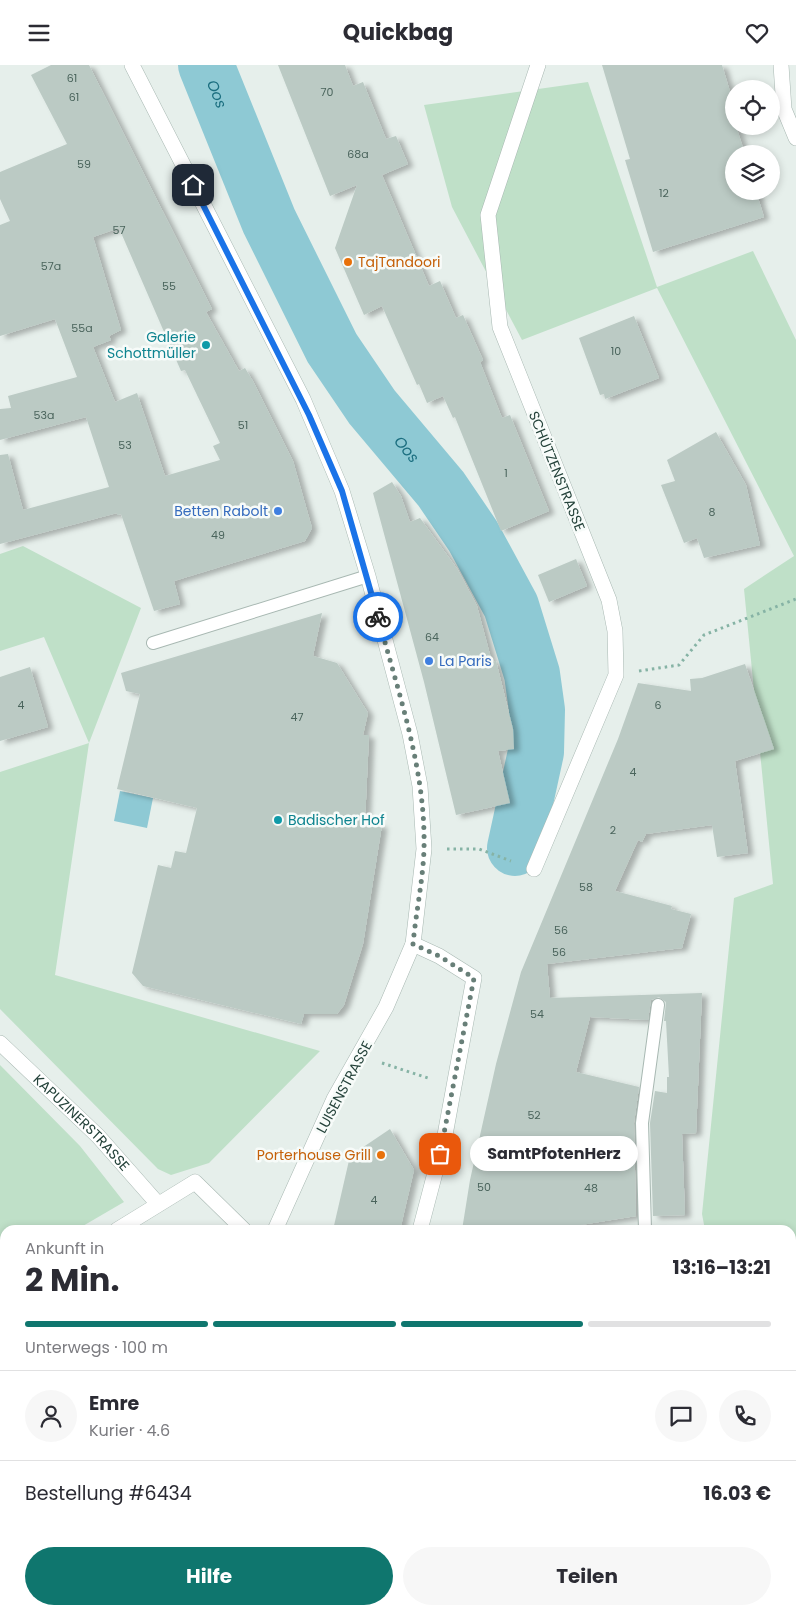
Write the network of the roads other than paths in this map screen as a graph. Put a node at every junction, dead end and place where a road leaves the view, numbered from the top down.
1 (132, 65) edge
2 (538, 65) edge
3 (781, 65) edge
4 (796, 137) edge
5 (368, 576) junction
6 (153, 643) dead end
7 (534, 869) road end
8 (413, 944) junction
9 (658, 1005) dead end
10 (0, 1043) edge
11 (158, 1204) junction
12 (125, 1225) edge
13 (239, 1225) edge
14 (277, 1225) edge
15 (421, 1225) edge
16 (644, 1225) edge

1 - 5 street, LUISENSTRASSE
2 - 7 street, SCHÜTZENSTRASSE
3 - 4 street
5 - 6 lane
5 - 8 street, LUISENSTRASSE
8 - 14 street, LUISENSTRASSE
8 - 15 street
9 - 16 lane
10 - 11 street, KAPUZINERSTRASSE
11 - 12 street
11 - 13 street

